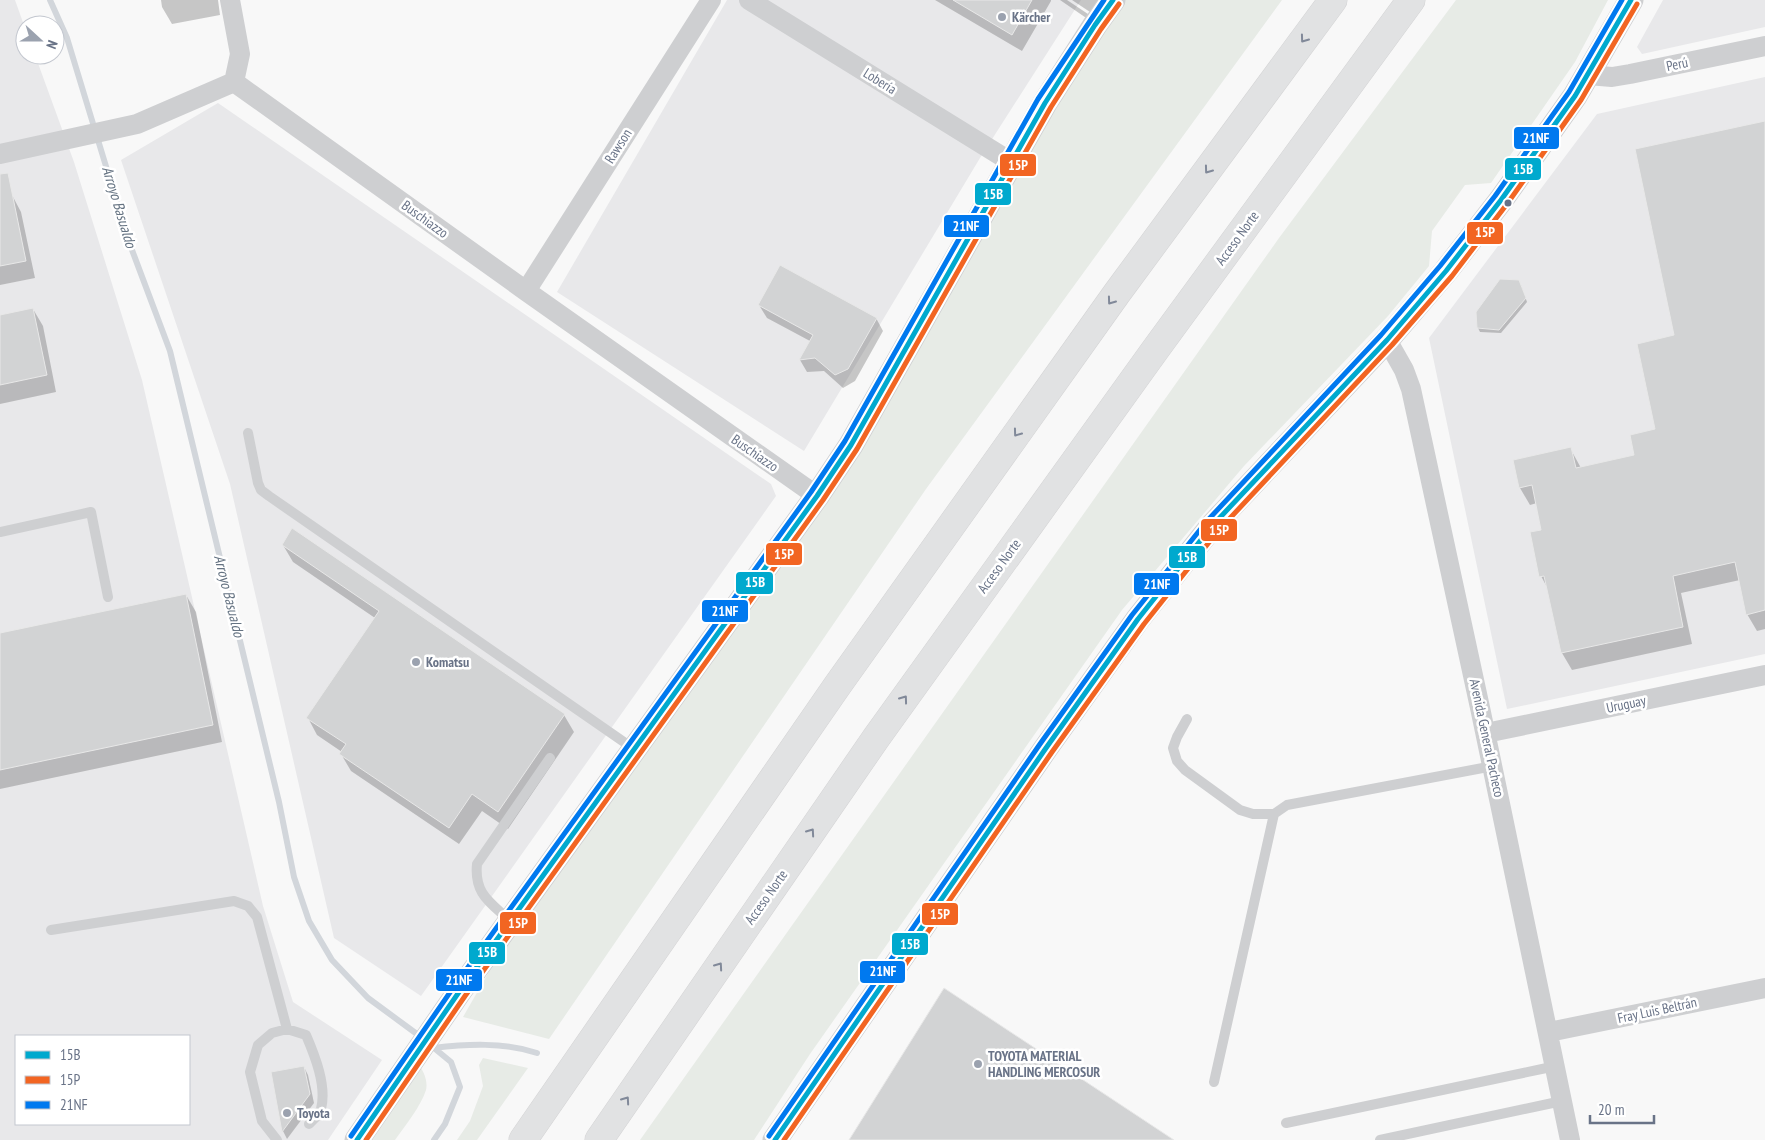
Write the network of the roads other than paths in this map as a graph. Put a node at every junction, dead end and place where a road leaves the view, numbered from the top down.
1 (230, 0) edge
2 (711, 0) edge
3 (749, 0) edge
4 (1113, 0) edge
5 (1333, 0) edge
6 (1410, 0) edge
7 (1631, 0) edge
8 (1765, 46) edge
9 (1588, 75) junction
10 (234, 82) junction
11 (0, 154) edge
12 (1011, 162) junction
13 (526, 291) junction
14 (1387, 340) junction
15 (248, 433) dead end
16 (817, 496) junction
17 (0, 532) edge
18 (108, 597) dead end
19 (1765, 676) edge
20 (1187, 719) dead end
21 (1486, 732) junction
22 (635, 749) junction
23 (550, 758) dead end
24 (1492, 766) junction
25 (1274, 814) junction
26 (510, 921) junction
27 (51, 930) dead end
28 (1765, 988) edge
29 (287, 1029) junction
30 (1549, 1032) junction
31 (1556, 1066) junction
32 (1214, 1082) dead end
33 (1562, 1101) junction
34 (1286, 1123) dead end
35 (309, 1124) dead end
36 (277, 1140) edge
37 (357, 1140) edge
38 (523, 1140) edge
39 (599, 1140) edge
40 (775, 1140) edge
41 (1380, 1140) edge
42 (1570, 1140) edge

1 - 10 street
2 - 13 street, Rawson
3 - 12 street, Lobería
4 - 12 street
5 -> 38 highway
39 -> 6 highway, Acceso Norte
7 - 9 street
8 - 9 street, Perú
9 - 14 street
10 - 11 street
10 - 13 street, Buschiazzo
12 - 16 street
13 - 16 street, Buschiazzo
14 - 21 street, Avenida General Pacheco
14 - 40 street
15 - 22 lane
16 - 22 street
17 - 18 lane
19 - 21 street, Uruguay
20 - 25 lane
21 - 24 street, Avenida General Pacheco
22 - 26 street
23 - 26 lane
24 - 25 lane
24 - 30 street, Avenida General Pacheco
25 - 32 lane
26 - 37 street
27 - 29 lane
28 - 30 street, Fray Luis Beltrán
29 - 35 lane
29 - 36 lane
30 - 31 street, Avenida General Pacheco
31 - 33 street, Avenida General Pacheco
31 - 34 lane
33 - 41 lane
33 - 42 street, Avenida General Pacheco

